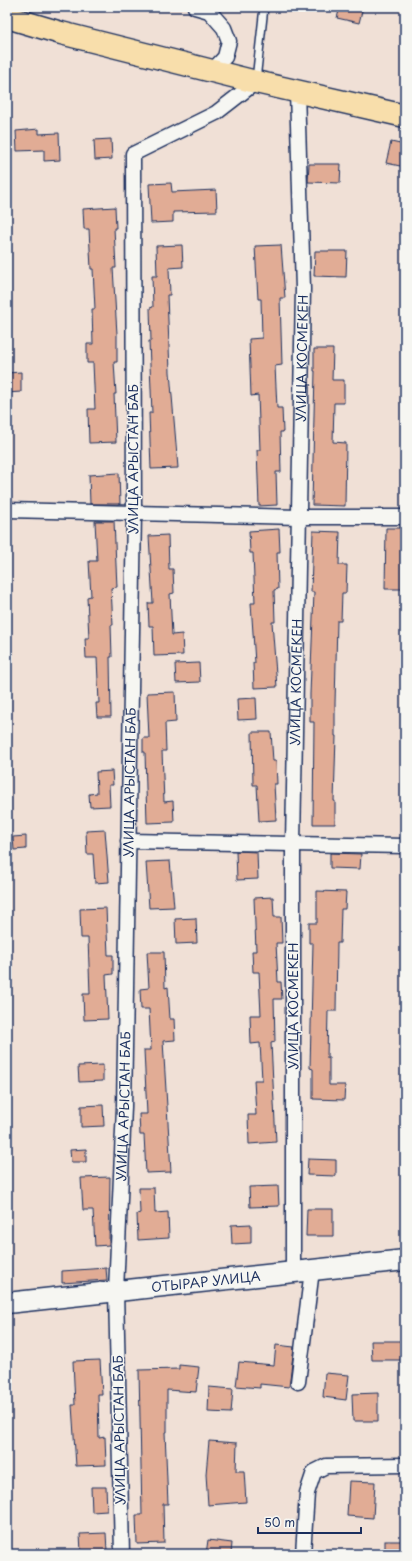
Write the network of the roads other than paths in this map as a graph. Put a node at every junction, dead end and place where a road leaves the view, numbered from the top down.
1 (194, 7) edge
2 (264, 7) edge
3 (7, 17) edge
4 (212, 71) junction
5 (256, 82) junction
6 (297, 91) junction
7 (405, 116) edge
8 (7, 510) edge
9 (134, 513) junction
10 (298, 517) junction
11 (405, 517) edge
12 (128, 842) junction
13 (293, 844) junction
14 (405, 846) edge
15 (405, 1260) edge
16 (312, 1270) junction
17 (292, 1272) junction
18 (116, 1291) junction
19 (7, 1302) edge
20 (298, 1382) dead end
21 (405, 1465) edge
22 (122, 1554) edge
23 (303, 1554) edge

1 - 4 street
2 - 5 lane
3 - 4 highway
4 - 5 highway
5 - 6 highway
5 - 9 street, УЛИЦА АРЫСТАН БАБ
6 - 7 highway
6 - 10 street, УЛИЦА КОСМЕКЕН
8 - 9 street
9 - 10 street
9 - 12 street, УЛИЦА АРЫСТАН БАБ
10 - 11 street
10 - 13 street, УЛИЦА КОСМЕКЕН
12 - 13 street
12 - 18 street, УЛИЦА АРЫСТАН БАБ
13 - 14 street
13 - 17 street, УЛИЦА КОСМЕКЕН
15 - 16 street, ОТЫРАР УЛИЦА
16 - 17 street, ОТЫРАР УЛИЦА
16 - 20 street
17 - 18 street, ОТЫРАР УЛИЦА
18 - 19 street, ОТЫРАР УЛИЦА
18 - 22 street, УЛИЦА АРЫСТАН БАБ
21 - 23 street

